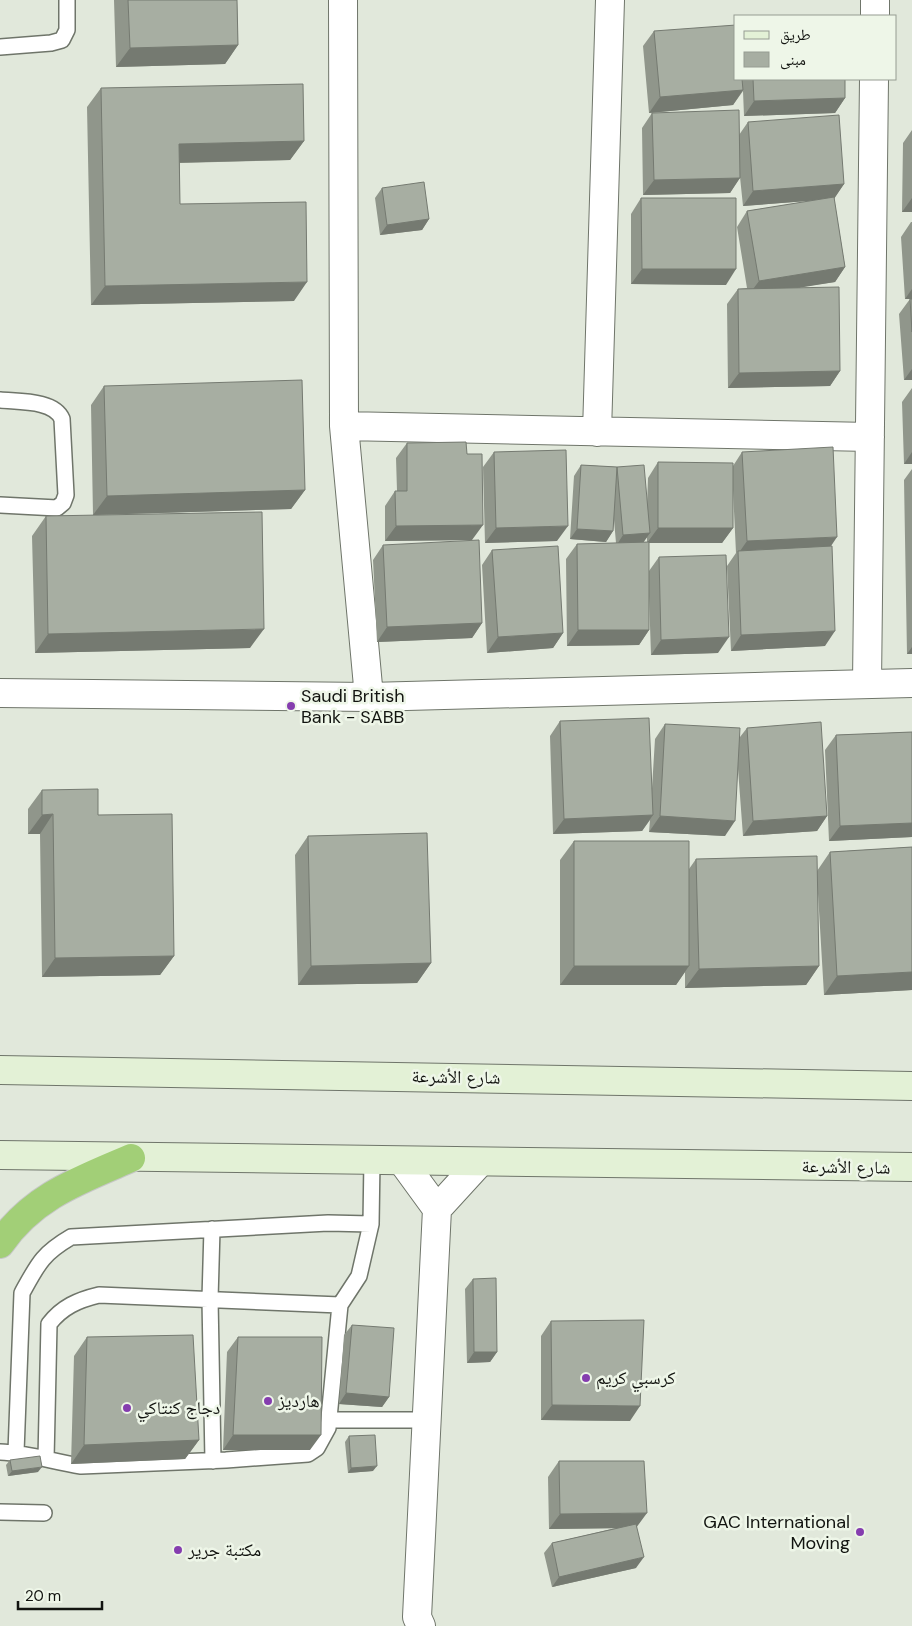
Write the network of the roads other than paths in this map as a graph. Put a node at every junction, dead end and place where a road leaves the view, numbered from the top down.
1 (67, 0) edge
2 (342, 0) edge
3 (610, 0) edge
4 (875, 0) edge
5 (875, 15) edge
6 (0, 47) edge
7 (874, 80) edge
8 (0, 400) edge
9 (344, 426) junction
10 (598, 432) junction
11 (870, 437) junction
12 (0, 505) edge
13 (912, 683) edge
14 (867, 684) junction
15 (0, 692) edge
16 (369, 697) junction
17 (0, 1070) edge
18 (912, 1086) edge
19 (0, 1155) edge
20 (131, 1158) junction
21 (372, 1160) junction
22 (402, 1161) junction
23 (480, 1162) junction
24 (912, 1167) edge
25 (437, 1209) junction
26 (371, 1224) junction
27 (212, 1229) junction
28 (0, 1244) edge
29 (210, 1300) junction
30 (340, 1305) junction
31 (329, 1420) junction
32 (426, 1420) junction
33 (0, 1452) edge
34 (16, 1452) junction
35 (46, 1459) junction
36 (213, 1461) junction
37 (0, 1512) edge
38 (44, 1513) dead end
39 (420, 1626) edge

1 - 6 lane
2 - 9 street
3 - 10 street
4 - 5 street
7 - 11 street
8 - 12 lane
9 - 10 street
9 - 16 street
10 - 11 street
11 - 14 street
13 - 14 street
14 - 16 street
15 - 16 street
17 - 18 street, شارع الأشرعة
19 - 20 street, شارع الأشرعة
20 - 21 street, شارع الأشرعة
20 - 28 highway
21 - 22 street, شارع الأشرعة
21 - 26 lane
22 - 23 street, شارع الأشرعة
22 - 25 street
23 - 24 street, شارع الأشرعة
23 - 25 street
25 - 32 street
26 - 27 lane
26 - 30 lane
27 - 29 lane
27 - 34 lane
29 - 30 lane
29 - 35 lane
29 - 36 lane
30 - 31 lane
31 - 32 lane
31 - 36 lane
32 - 39 street
33 - 34 lane
34 - 35 lane
35 - 36 lane
37 - 38 lane

